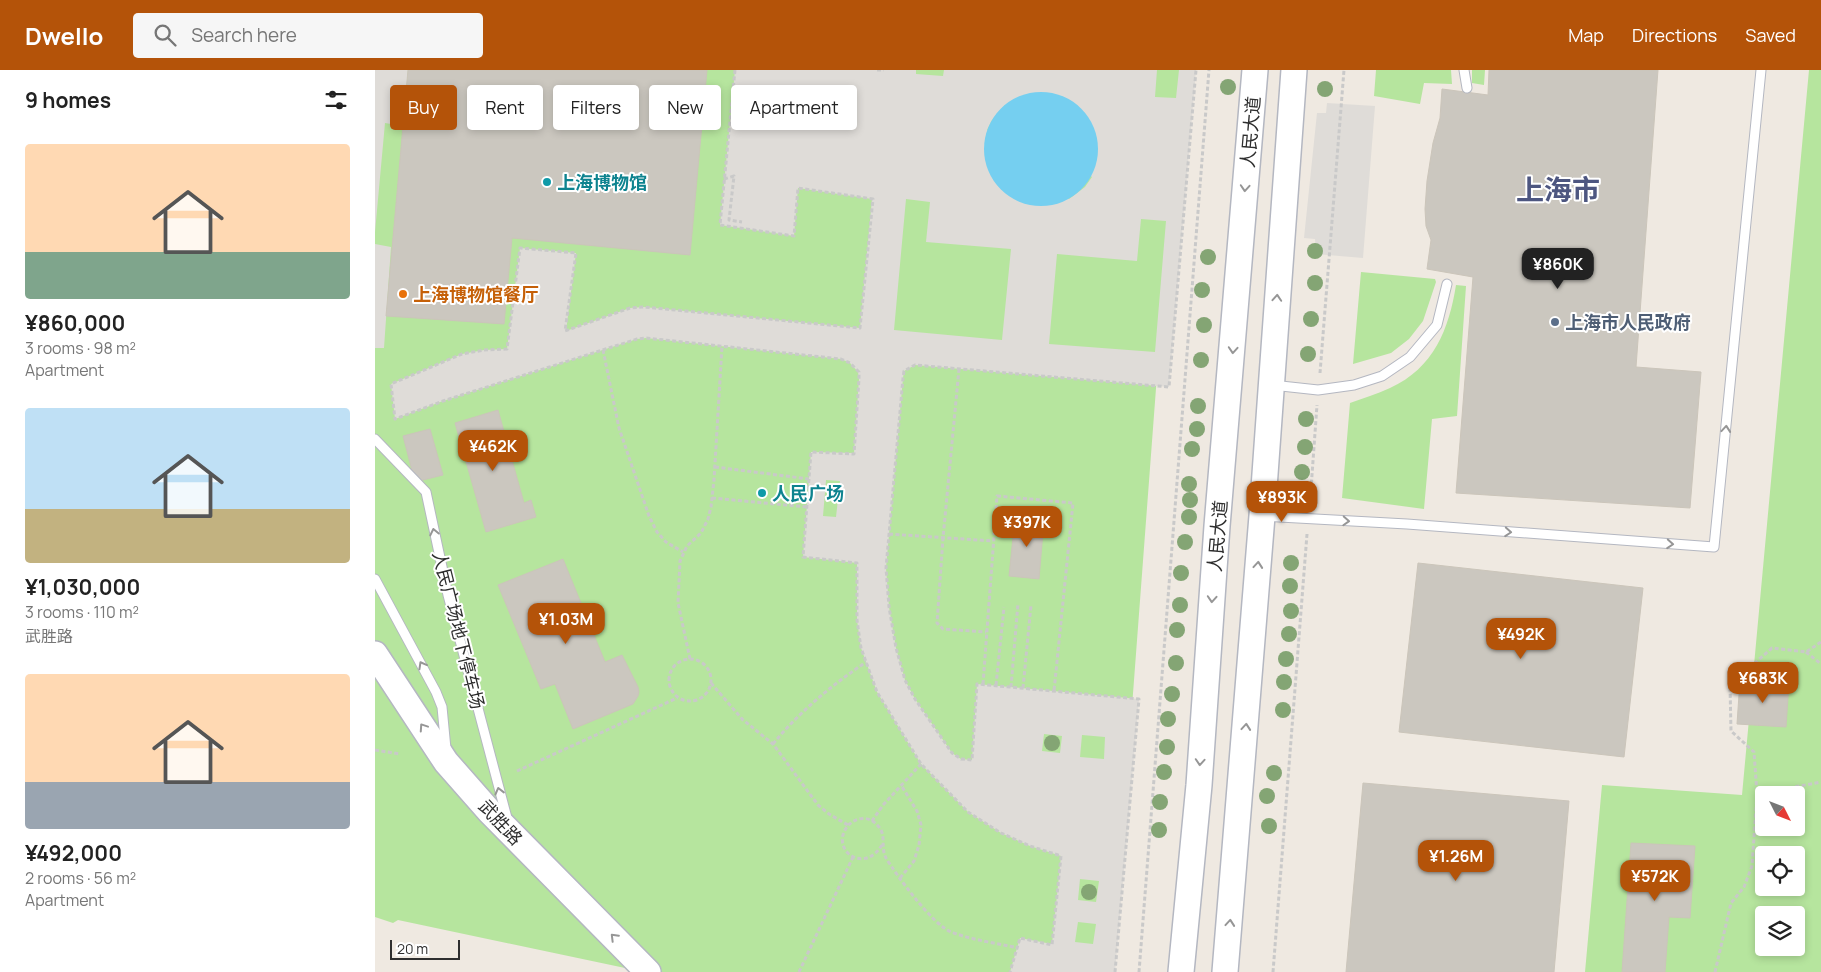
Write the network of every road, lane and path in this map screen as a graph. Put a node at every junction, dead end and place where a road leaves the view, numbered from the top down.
1 (735, 70) edge
2 (877, 70) edge
3 (884, 70) edge
4 (1196, 70) edge
5 (1209, 70) edge
6 (1255, 70) edge
7 (1295, 70) edge
8 (1464, 70) edge
9 (1761, 70) edge
10 (1467, 88) dead end
11 (724, 179) junction
12 (742, 222) dead end
13 (1447, 284) dead end
14 (722, 346) junction
15 (603, 350) junction
16 (959, 369) junction
17 (1271, 385) junction
18 (375, 439) edge
19 (715, 467) junction
20 (809, 479) junction
21 (712, 498) junction
22 (807, 507) junction
23 (1262, 516) junction
24 (889, 534) junction
25 (943, 538) junction
26 (993, 541) junction
27 (683, 552) junction
28 (375, 579) edge
29 (1018, 603) dead end
30 (1031, 605) dead end
31 (1004, 607) dead end
32 (987, 632) junction
33 (1821, 642) edge
34 (1806, 652) junction
35 (375, 654) edge
36 (690, 659) junction
37 (866, 662) junction
38 (1821, 664) edge
39 (711, 684) junction
40 (983, 684) junction
41 (996, 685) junction
42 (1011, 687) junction
43 (1023, 688) junction
44 (1054, 691) junction
45 (677, 698) junction
46 (773, 744) junction
47 (375, 750) edge
48 (400, 754) dead end
49 (446, 762) junction
50 (921, 764) junction
51 (517, 771) dead end
52 (1821, 782) edge
53 (901, 785) junction
54 (1756, 786) edge
55 (1800, 786) edge
56 (872, 821) junction
57 (1755, 823) edge
58 (848, 825) junction
59 (515, 837) junction
60 (882, 845) junction
61 (853, 857) junction
62 (900, 878) junction
63 (1018, 948) junction
64 (648, 972) edge
65 (799, 972) edge
66 (1010, 972) edge
67 (1115, 972) edge
68 (1139, 972) edge
69 (1181, 972) edge
70 (1225, 972) edge
71 (1715, 972) edge

1 - 11 path
2 - 3 path
4 - 16 path
5 - 68 path
6 -> 69 street, 人民大道
17 -> 7 street
8 - 10 lane
23 -> 9 lane
11 - 12 path
11 - 15 path
13 - 17 lane
14 - 15 path
14 - 19 path
14 - 20 path
15 - 27 path
16 - 24 path
16 - 25 path
17 - 23 street
59 -> 18 lane, 人民广场地下停车场
19 - 20 path
19 - 21 path
20 - 22 path
21 - 22 path
21 - 27 path
22 - 37 path
70 -> 23 street
24 - 25 path
24 - 40 path
25 - 26 path
25 - 32 path
26 - 32 path
26 - 44 path
27 - 36 path
49 -> 28 lane
29 - 42 path
30 - 43 path
31 - 41 path
32 - 40 path
33 - 34 path
34 - 38 path
34 - 54 path
49 -> 35 street, 武胜路
36 - 39 path
36 - 45 path
37 - 46 path
37 - 50 path
39 - 45 path
39 - 46 path
40 - 41 path
41 - 42 path
42 - 43 path
43 - 44 path
44 - 67 path
45 - 51 path
46 - 58 path
47 - 48 path
49 - 59 street, 武胜路
50 - 53 path
50 - 63 path
52 - 55 path
53 - 56 path
53 - 62 path
56 - 58 path
56 - 60 path
57 - 71 path
58 - 61 path
64 -> 59 street, 武胜路
60 - 61 path
60 - 62 path
61 - 65 path
62 - 63 path
63 - 66 path

